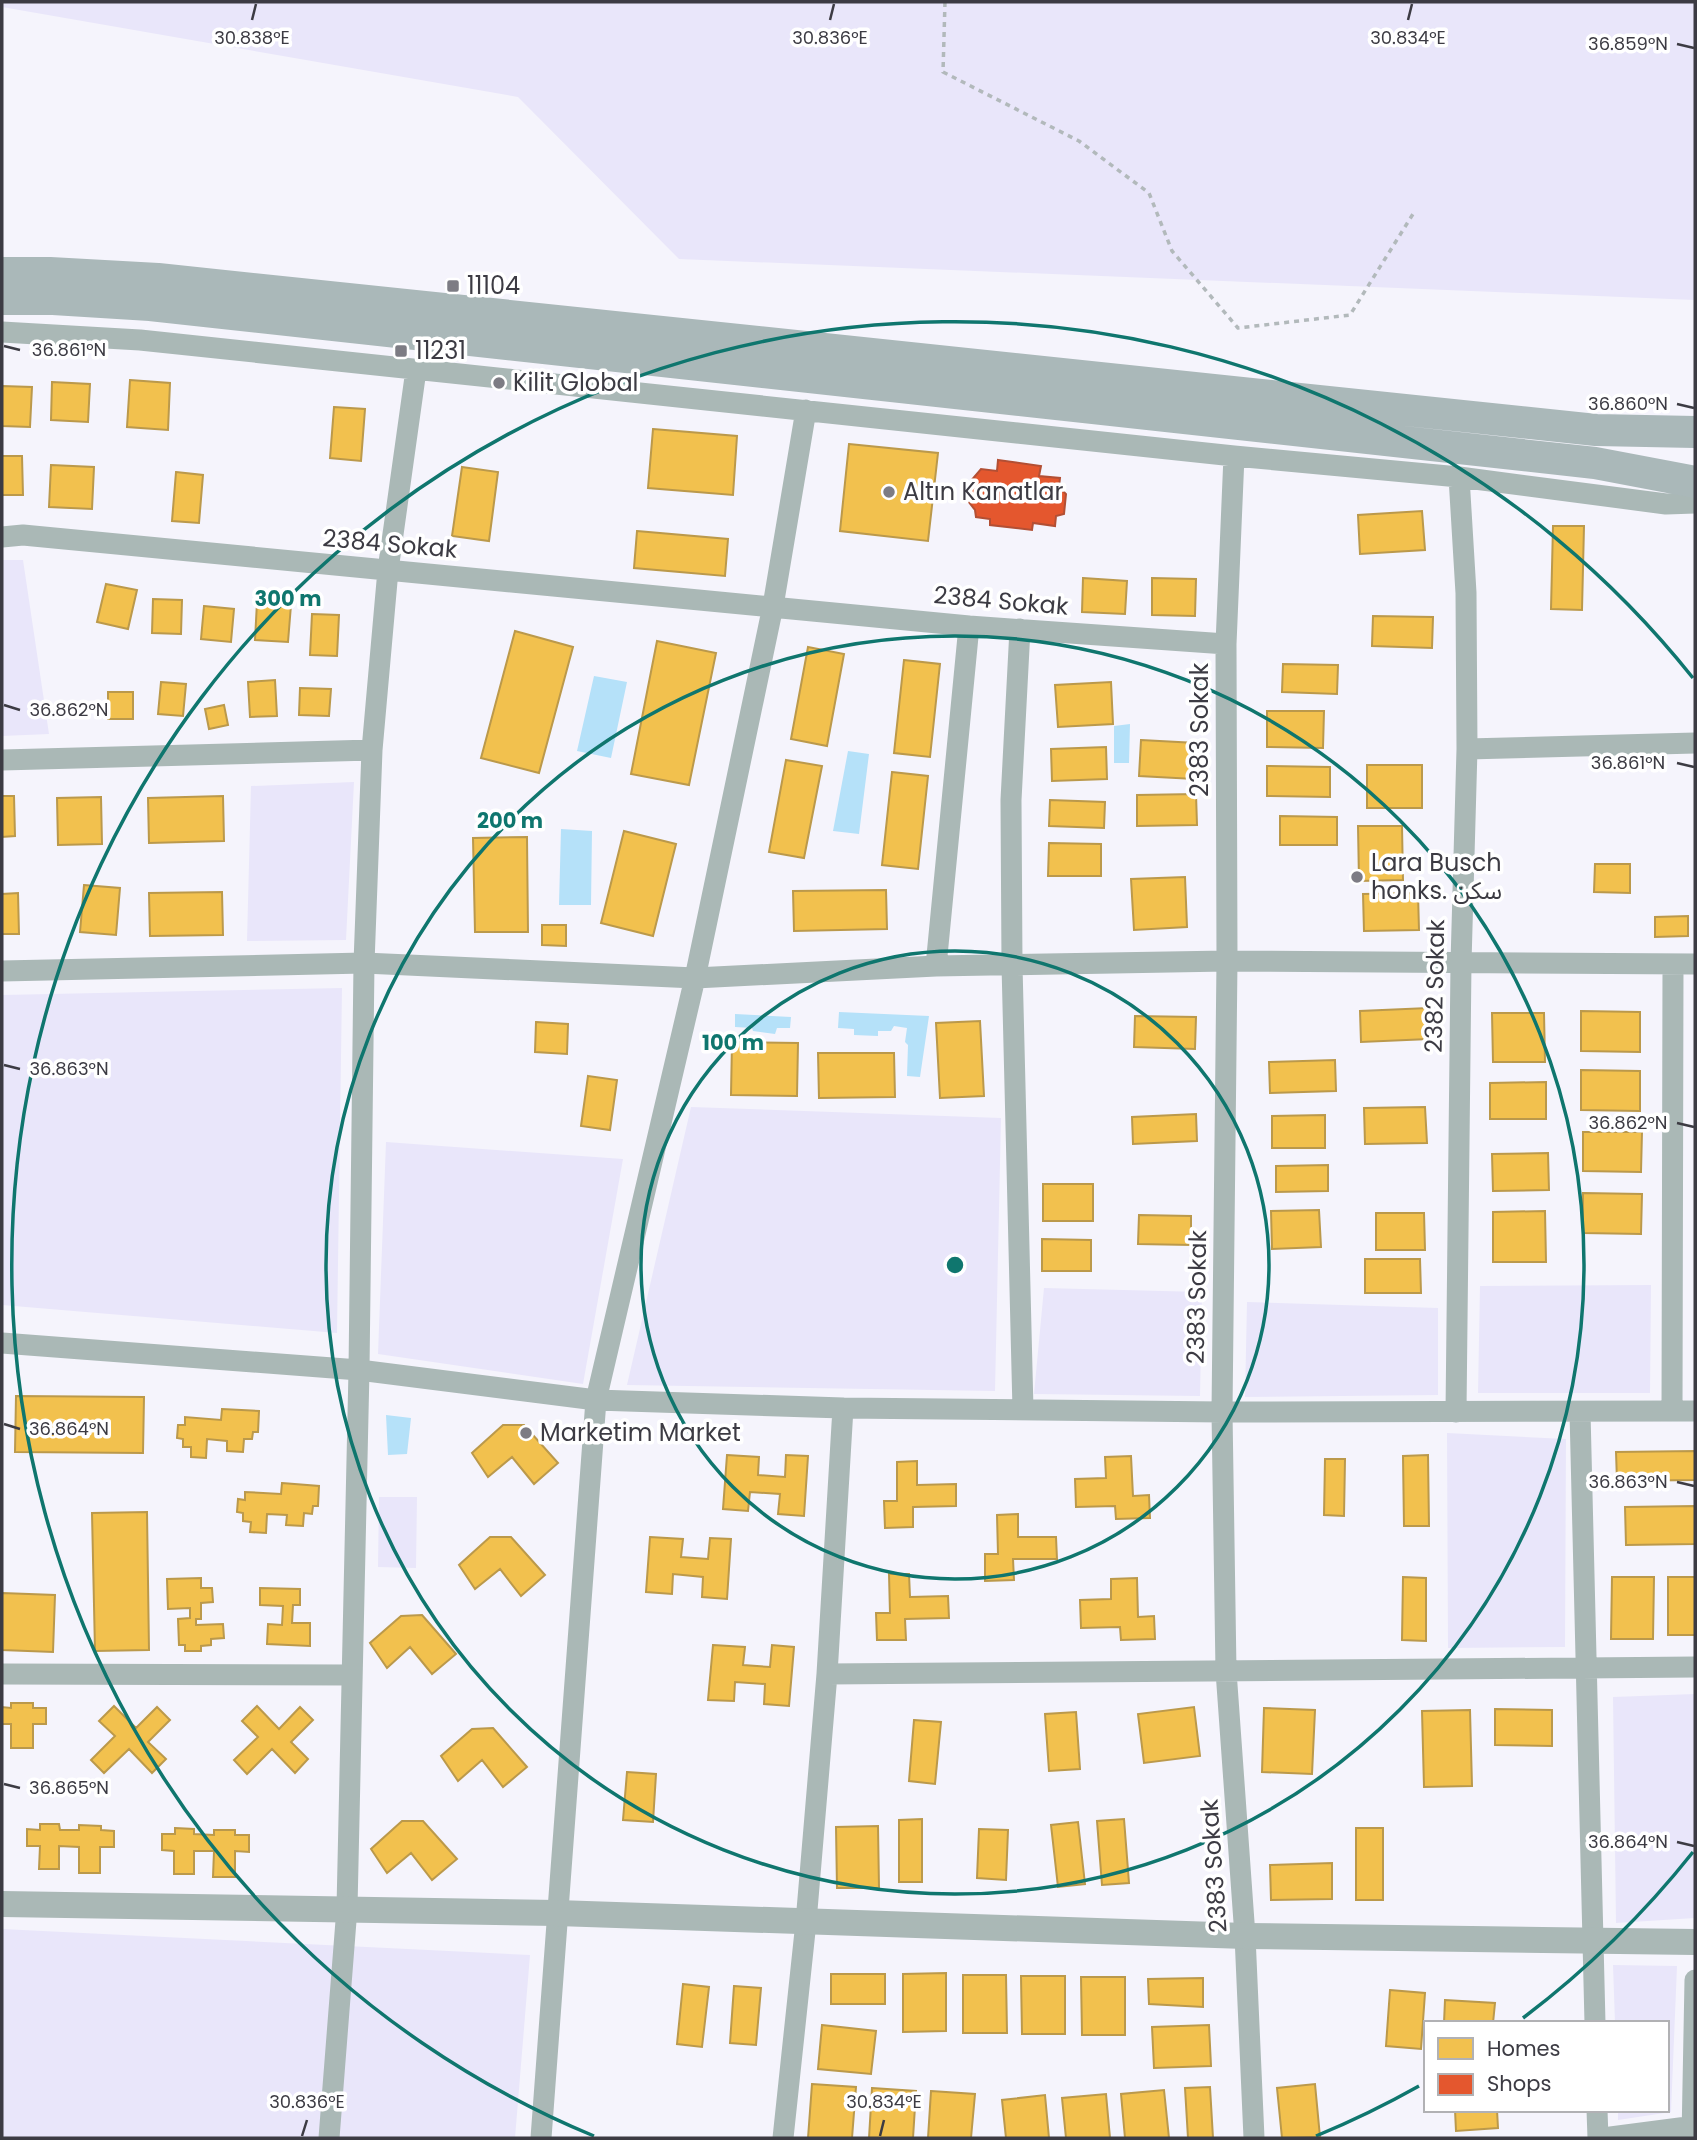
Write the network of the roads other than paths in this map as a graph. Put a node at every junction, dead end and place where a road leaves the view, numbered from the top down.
1 (2, 273) edge
2 (2, 299) edge
3 (2, 332) edge
4 (416, 370) junction
5 (806, 410) junction
6 (1695, 432) edge
7 (1234, 456) junction
8 (1459, 477) junction
9 (1695, 482) edge
10 (1695, 503) edge
11 (2, 537) edge
12 (388, 570) junction
13 (773, 606) junction
14 (969, 626) junction
15 (1020, 629) junction
16 (1226, 644) junction
17 (1695, 743) edge
18 (1467, 749) junction
19 (372, 750) junction
20 (2, 760) edge
21 (1227, 961) junction
22 (364, 963) junction
23 (1461, 963) junction
24 (1673, 964) junction
25 (1695, 964) edge
26 (1012, 965) junction
27 (936, 966) junction
28 (2, 971) edge
29 (695, 978) junction
30 (2, 1343) edge
31 (359, 1370) junction
32 (596, 1400) junction
33 (843, 1408) junction
34 (1023, 1410) junction
35 (1672, 1411) junction
36 (1695, 1411) edge
37 (1222, 1412) junction
38 (1456, 1412) junction
39 (1580, 1412) junction
40 (1695, 1667) edge
41 (1586, 1668) junction
42 (1226, 1671) junction
43 (2, 1674) edge
44 (827, 1674) junction
45 (351, 1675) junction
46 (2, 1904) edge
47 (347, 1909) junction
48 (557, 1913) junction
49 (806, 1922) junction
50 (1245, 1936) junction
51 (1593, 1941) junction
52 (1695, 1942) edge
53 (1695, 1980) edge
54 (1595, 2021) edge
55 (1597, 2112) edge
56 (1693, 2130) edge
57 (329, 2138) edge
58 (541, 2138) edge
59 (783, 2138) edge
60 (1254, 2138) edge
61 (1600, 2138) edge

1 - 6 main road
2 - 9 main road
3 - 4 street
4 - 5 street
4 - 12 street
5 - 7 street
5 - 13 street
7 - 8 street
7 - 16 street, 2383 Sokak
8 - 10 street
8 - 18 street, 2382 Sokak
11 - 12 street, 2384 Sokak
12 - 13 street, 2384 Sokak
12 - 19 street
13 - 14 street, 2384 Sokak
13 - 29 street
14 - 15 street, 2384 Sokak
14 - 27 street
15 - 16 street, 2384 Sokak
15 - 26 street
16 - 21 street, 2383 Sokak
17 - 18 street
18 - 23 street, 2382 Sokak
19 - 20 street
19 - 22 street
21 - 23 street
21 - 26 street
21 - 37 street, 2383 Sokak
22 - 28 street
22 - 29 street
22 - 31 street
23 - 24 street
23 - 38 street, 2382 Sokak
24 - 25 street
24 - 35 street
26 - 27 street
26 - 34 street
27 - 29 street
29 - 32 street
30 - 31 street
31 - 32 street
31 - 45 street
32 - 33 street
32 - 48 street
33 - 34 street
33 - 44 street
34 - 37 street
35 - 36 street
35 - 39 street
37 - 38 street
37 - 42 street, 2383 Sokak
38 - 39 street
39 - 41 street
40 - 41 street
41 - 42 street
41 - 51 street
42 - 44 street
42 - 50 street, 2383 Sokak
43 - 45 street
44 - 49 street
45 - 47 street
46 - 47 street
47 - 48 street
47 - 57 street
48 - 49 street
48 - 58 street
49 - 50 street
49 - 59 street
50 - 51 street
50 - 60 street, 2383 Sokak
51 - 52 street
51 - 54 street
53 - 56 street
55 - 61 street
56 - 61 street

